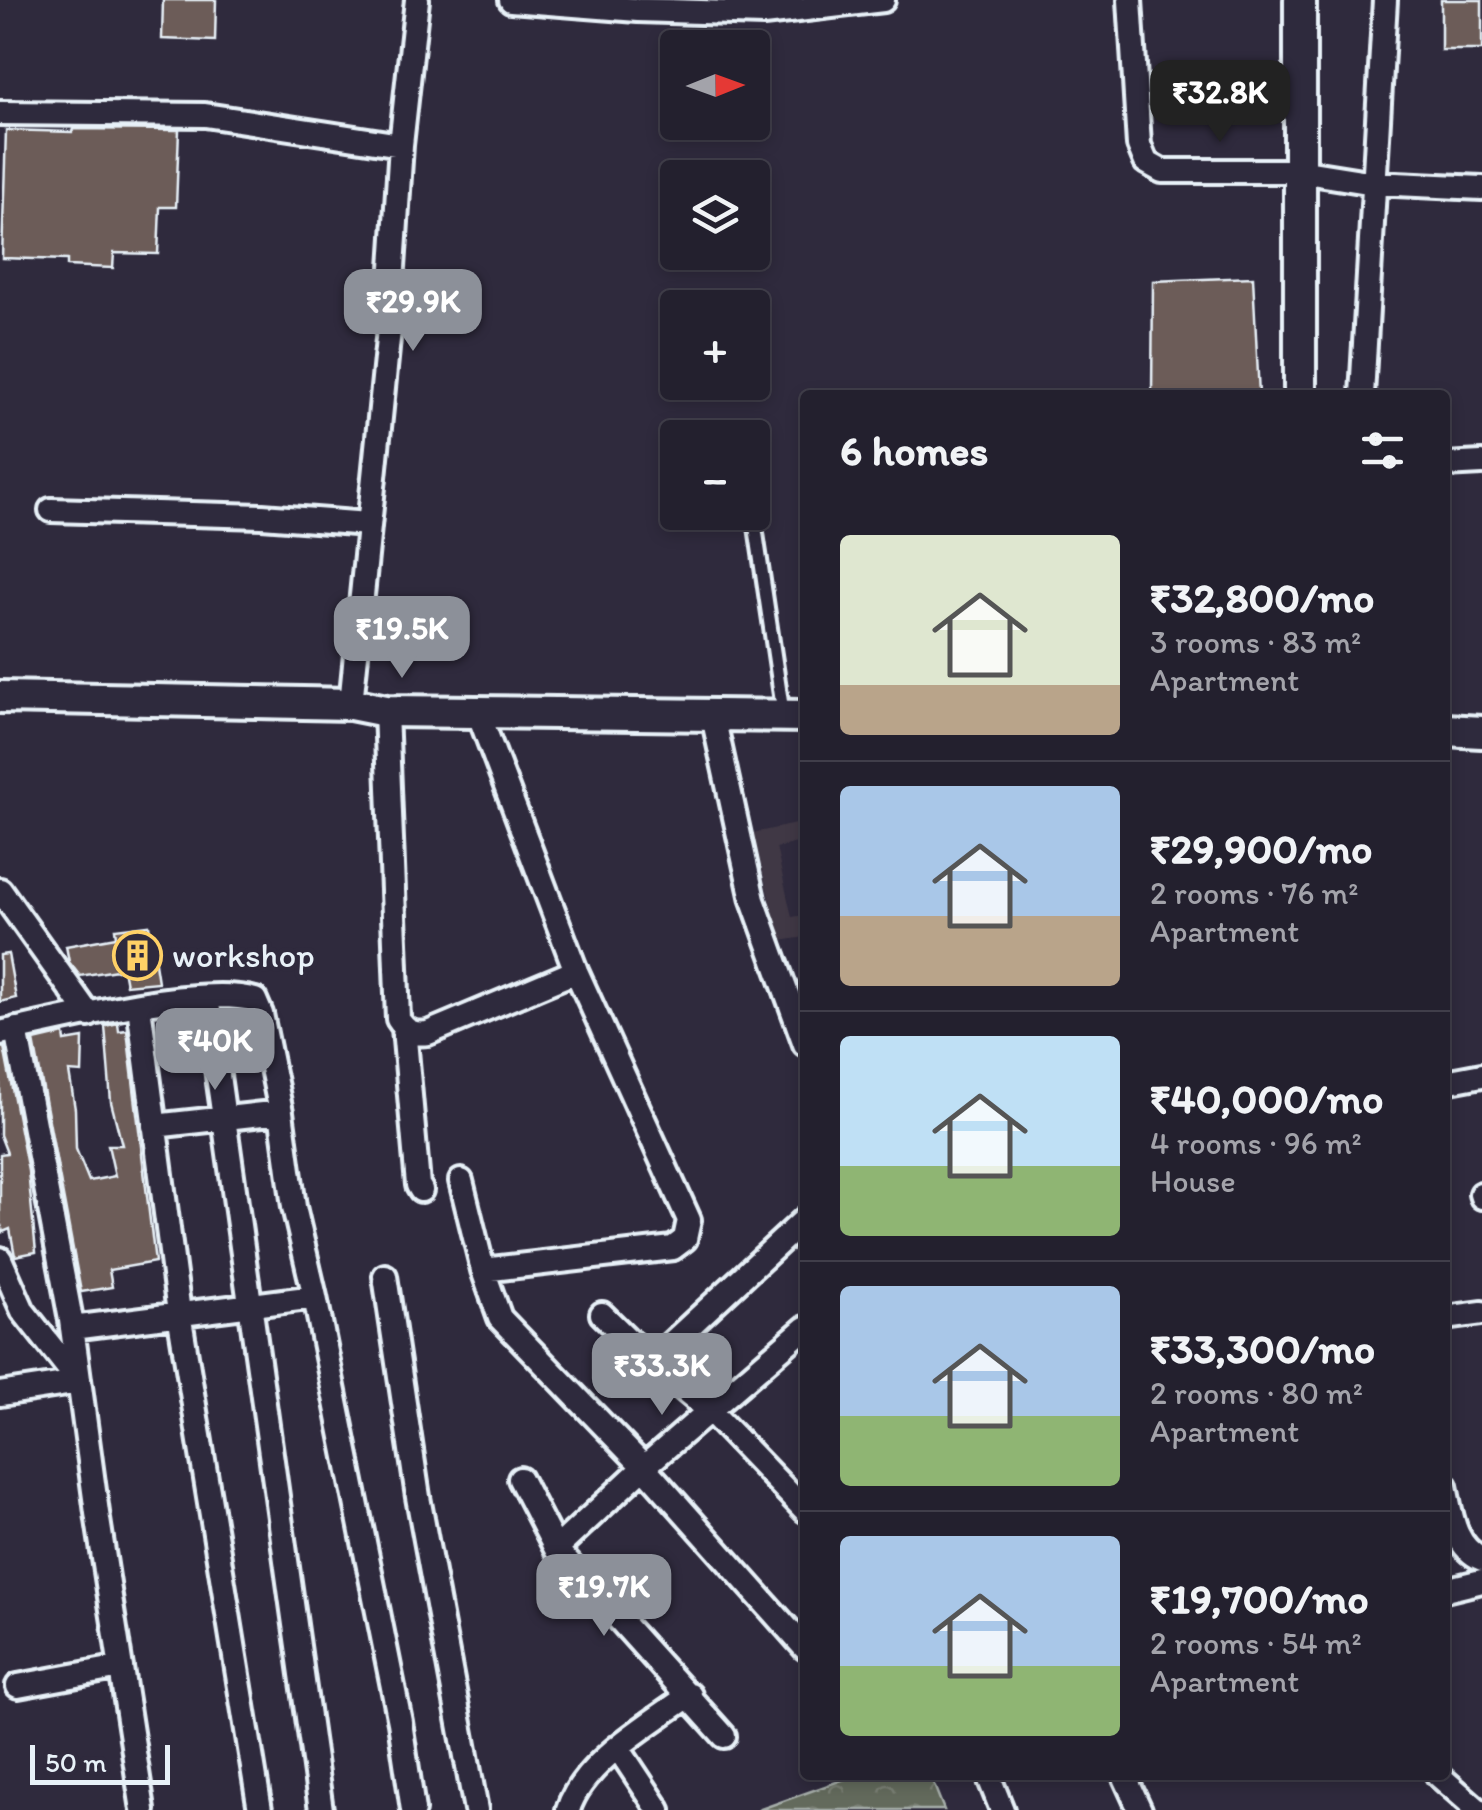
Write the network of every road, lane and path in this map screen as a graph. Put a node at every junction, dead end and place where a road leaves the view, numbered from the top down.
1 (416, 0) edge
2 (512, 0) edge
3 (883, 0) edge
4 (1130, 0) edge
5 (1300, 0) edge
6 (1385, 0) edge
7 (556, 2) edge
8 (761, 7) edge
9 (0, 112) edge
10 (401, 145) junction
11 (1300, 171) junction
12 (1374, 183) junction
13 (1482, 188) edge
14 (1300, 390) edge
15 (1362, 390) edge
16 (1482, 463) edge
17 (1450, 464) edge
18 (51, 510) dead end
19 (368, 524) junction
20 (757, 530) edge
21 (0, 697) edge
22 (351, 704) junction
23 (386, 711) junction
24 (478, 712) junction
25 (713, 716) junction
26 (794, 716) edge
27 (1450, 730) edge
28 (1482, 732) edge
29 (0, 890) edge
30 (576, 971) junction
31 (207, 997) junction
32 (138, 1006) junction
33 (88, 1015) junction
34 (800, 1024) edge
35 (404, 1028) junction
36 (8, 1031) edge
37 (1482, 1075) edge
38 (1450, 1081) edge
39 (281, 1112) junction
40 (225, 1118) junction
41 (154, 1126) junction
42 (461, 1181) dead end
43 (421, 1190) dead end
44 (800, 1224) edge
45 (0, 1259) edge
46 (483, 1270) junction
47 (385, 1276) dead end
48 (315, 1297) junction
49 (252, 1306) junction
50 (1482, 1312) edge
51 (179, 1313) junction
52 (602, 1314) dead end
53 (1450, 1317) edge
54 (72, 1328) junction
55 (800, 1332) edge
56 (651, 1362) junction
57 (79, 1382) junction
58 (0, 1394) edge
59 (711, 1412) junction
60 (644, 1467) junction
61 (520, 1480) dead end
62 (1450, 1504) edge
63 (800, 1505) edge
64 (556, 1548) junction
65 (1482, 1559) edge
66 (1482, 1581) edge
67 (1450, 1589) edge
68 (800, 1642) edge
69 (121, 1668) junction
70 (18, 1686) dead end
71 (690, 1694) junction
72 (724, 1736) dead end
73 (618, 1748) junction
74 (990, 1780) edge
75 (1126, 1780) edge
76 (1444, 1780) edge
77 (575, 1804) edge
78 (143, 1810) edge
79 (260, 1810) edge
80 (321, 1810) edge
81 (412, 1810) edge
82 (476, 1810) edge
83 (659, 1810) edge
84 (1002, 1810) edge
85 (1140, 1810) edge
86 (1478, 1810) edge

1 - 10 street
2 - 7 street
3 - 8 street
4 - 11 street
5 - 11 main road
6 - 12 street
7 - 8 street
9 - 10 street
10 - 19 street
11 - 12 street
11 - 14 main road
12 - 13 street
12 - 15 street
16 - 17 street
18 - 19 street
19 - 22 street
20 - 26 lane
21 - 22 main road
22 - 23 main road
23 - 24 main road
23 - 35 street
24 - 25 main road
24 - 30 street
25 - 26 main road
25 - 34 street
27 - 28 main road
29 - 33 street
30 - 35 street
30 - 46 street
31 - 32 street
31 - 39 street
31 - 40 street
32 - 33 street
32 - 41 street
33 - 36 street
35 - 43 street
36 - 54 street
37 - 38 street
39 - 40 street
39 - 48 street
40 - 41 street
40 - 49 street
41 - 51 street
42 - 46 street
44 - 56 street
45 - 57 street
46 - 60 street
47 - 82 street
48 - 49 street
48 - 81 street
49 - 51 street
49 - 80 street
50 - 53 street
51 - 54 street
51 - 79 street
52 - 56 street
54 - 57 street
55 - 59 street
56 - 59 street
57 - 58 street
57 - 69 street
59 - 60 street
59 - 63 street
60 - 64 street
60 - 68 street
61 - 64 street
62 - 65 street
64 - 71 street
66 - 67 street
69 - 70 street
69 - 78 street
71 - 72 street
71 - 73 street
73 - 77 street
73 - 83 street
74 - 84 street
75 - 85 street
76 - 86 street

